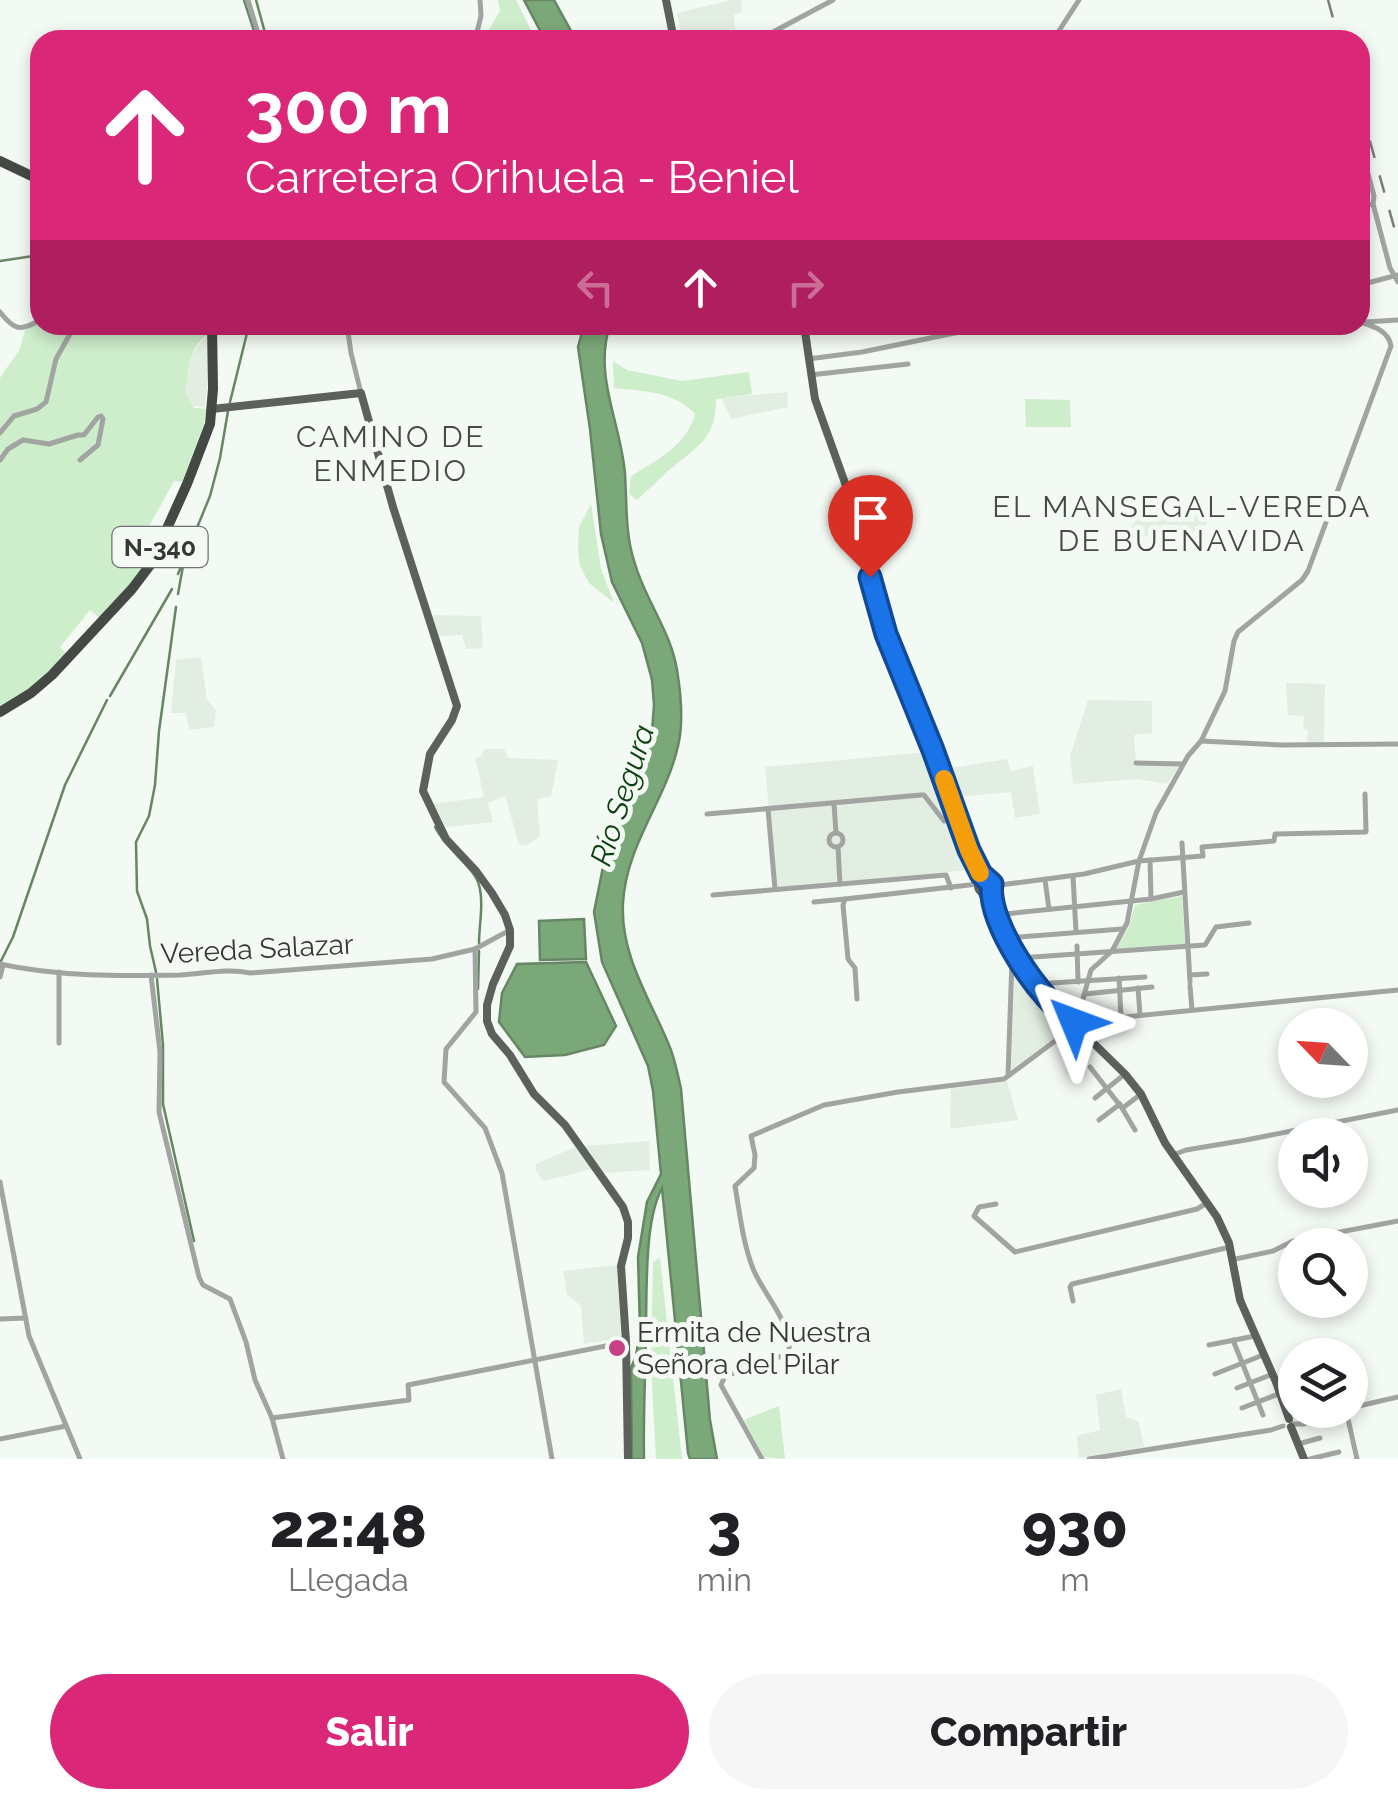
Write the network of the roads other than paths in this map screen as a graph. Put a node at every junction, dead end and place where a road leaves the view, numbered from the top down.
1 (248, 0) edge
2 (480, 0) edge
3 (666, 0) edge
4 (833, 0) edge
5 (1080, 0) edge
6 (257, 30) edge
7 (478, 30) edge
8 (672, 30) edge
9 (777, 30) edge
10 (1060, 30) edge
11 (0, 161) edge
12 (30, 175) edge
13 (1370, 179) edge
14 (1370, 204) edge
15 (1373, 204) junction
16 (1398, 278) edge
17 (1370, 282) edge
18 (0, 312) edge
19 (1398, 320) edge
20 (1370, 322) edge
21 (30, 326) edge
22 (1370, 326) edge
23 (70, 335) edge
24 (213, 335) edge
25 (214, 335) edge
26 (348, 335) edge
27 (805, 335) edge
28 (945, 335) edge
29 (213, 338) junction
30 (808, 359) junction
31 (908, 364) dead end
32 (810, 375) junction
33 (361, 393) junction
34 (212, 409) junction
35 (0, 433) edge
36 (0, 460) edge
37 (80, 460) dead end
38 (0, 712) edge
39 (1201, 741) junction
40 (929, 742) junction
41 (1398, 744) edge
42 (1136, 763) dead end
43 (1184, 764) junction
44 (1364, 794) dead end
45 (834, 804) junction
46 (768, 809) junction
47 (707, 814) dead end
48 (954, 818) junction
49 (1182, 843) dead end
50 (1182, 858) junction
51 (1150, 860) junction
52 (1139, 861) junction
53 (1073, 876) junction
54 (1045, 880) junction
55 (840, 884) junction
56 (987, 886) junction
57 (951, 888) junction
58 (775, 889) junction
59 (1184, 892) junction
60 (713, 894) dead end
61 (845, 899) junction
62 (1152, 899) junction
63 (1132, 900) junction
64 (814, 902) dead end
65 (1074, 906) junction
66 (1048, 909) junction
67 (995, 915) junction
68 (1248, 923) dead end
69 (1124, 928) junction
70 (510, 930) junction
71 (1076, 932) junction
72 (1006, 938) junction
73 (1188, 947) junction
74 (1077, 949) junction
75 (474, 950) junction
76 (1112, 951) junction
77 (1016, 961) junction
78 (1, 969) edge
79 (59, 972) junction
80 (1208, 974) dead end
81 (152, 975) junction
82 (1145, 976) dead end
83 (1119, 978) junction
84 (1089, 981) junction
85 (1190, 981) junction
86 (1078, 982) junction
87 (1036, 984) junction
88 (1152, 986) dead end
89 (1138, 988) junction
90 (1120, 990) junction
91 (1398, 990) edge
92 (1085, 994) junction
93 (857, 1000) dead end
94 (1192, 1010) junction
95 (1140, 1015) junction
96 (1121, 1017) junction
97 (1073, 1025) junction
98 (58, 1043) dead end
99 (1090, 1067) dead end
100 (1125, 1074) junction
101 (1008, 1076) junction
102 (1107, 1088) junction
103 (1142, 1094) junction
104 (1095, 1098) dead end
105 (1121, 1106) junction
106 (1398, 1110) edge
107 (1099, 1120) dead end
108 (1134, 1130) dead end
109 (1172, 1155) junction
110 (0, 1182) edge
111 (1208, 1203) junction
112 (996, 1204) dead end
113 (1398, 1221) edge
114 (1230, 1247) junction
115 (1231, 1260) junction
116 (1074, 1302) dead end
117 (26, 1318) junction
118 (0, 1319) edge
119 (1255, 1336) junction
120 (1233, 1340) junction
121 (626, 1342) junction
122 (1209, 1345) dead end
123 (1264, 1355) junction
124 (535, 1360) junction
125 (1242, 1363) junction
126 (1215, 1374) dead end
127 (1273, 1374) junction
128 (1250, 1383) junction
129 (721, 1385) junction
130 (712, 1386) dead end
131 (1237, 1388) dead end
132 (1278, 1388) edge
133 (1278, 1397) edge
134 (1398, 1397) edge
135 (1258, 1402) junction
136 (1368, 1405) edge
137 (1242, 1408) dead end
138 (1263, 1415) dead end
139 (272, 1418) junction
140 (66, 1426) junction
141 (1278, 1427) edge
142 (1291, 1428) edge
143 (1351, 1428) edge
144 (0, 1438) edge
145 (1320, 1438) dead end
146 (1297, 1442) junction
147 (1339, 1452) dead end
148 (80, 1459) edge
149 (283, 1459) edge
150 (552, 1459) edge
151 (628, 1459) edge
152 (762, 1459) edge
153 (1089, 1459) edge
154 (1307, 1459) edge
155 (1357, 1459) edge

1 - 6 street
2 - 7 street
3 - 8 main road
4 - 9 street
5 - 10 street
11 - 12 highway
13 - 15 street
14 - 15 street
15 - 16 street
16 - 17 street
18 - 21 street
19 - 20 street
22 - 39 street
23 - 35 street
24 - 29 highway, N-340
25 - 29 street
26 - 33 street
27 - 30 main road
28 - 30 street
29 - 34 highway, N-340
30 - 32 main road
31 - 32 street
32 - 40 main road
33 - 34 main road
33 - 70 main road
34 - 38 highway, N-340
36 - 37 street
39 - 41 street
39 - 43 street
40 - 48 main road
40 - 56 main road
42 - 43 street
43 - 52 street
44 - 50 street
45 - 46 street
45 - 48 street
45 - 55 street
46 - 47 street
46 - 58 street
48 - 56 main road
49 - 50 street
50 - 51 street
50 - 59 street
51 - 52 street
51 - 62 street
52 - 53 street
52 - 63 street
53 - 54 street
53 - 65 street
54 - 56 street
54 - 66 street
55 - 57 street
55 - 58 street
56 - 57 street
56 - 67 main road
56 - 77 main road
57 - 61 street
58 - 60 street
59 - 62 street
59 - 73 street
61 - 64 street
61 - 93 street
62 - 63 street
63 - 65 street
63 - 69 street
65 - 66 street
65 - 71 street
66 - 67 street
67 - 72 main road
68 - 73 street
69 - 71 street
69 - 76 street
70 - 75 street, Vereda Salazar
70 - 121 main road
71 - 72 street
72 - 77 main road
73 - 76 street
73 - 85 street
74 - 76 street
74 - 77 street
74 - 86 street
75 - 81 street, Vereda Salazar
75 - 124 street
76 - 84 street
77 - 87 main road
77 - 97 main road
77 - 101 street
78 - 79 street, Vereda Salazar
79 - 81 street, Vereda Salazar
79 - 98 street
80 - 85 street
81 - 139 street
82 - 83 street
83 - 84 street
83 - 90 street
84 - 86 street
84 - 92 street
85 - 94 street
86 - 87 street
87 - 97 main road
88 - 89 street
89 - 90 street
89 - 95 street
90 - 92 street
90 - 96 street
91 - 94 street
92 - 97 street
94 - 95 street
95 - 96 street
96 - 97 street
97 - 100 main road
97 - 101 street
99 - 102 street
100 - 102 street
100 - 103 main road
101 - 129 street
102 - 104 street
102 - 105 street
103 - 105 street
103 - 109 main road
105 - 107 street
105 - 108 street
106 - 109 street
109 - 111 main road
110 - 117 street
111 - 112 street
111 - 114 main road
113 - 115 street
114 - 115 main road
114 - 116 street
115 - 119 main road
117 - 118 street
117 - 140 street
119 - 120 street
119 - 123 main road
120 - 122 street
120 - 125 street
121 - 124 street
121 - 151 main road
123 - 125 street
123 - 127 main road
124 - 139 street
124 - 150 street
125 - 126 street
125 - 128 street
127 - 128 street
127 - 132 main road
128 - 131 street
128 - 135 street
129 - 130 street
129 - 152 street
133 - 135 street
134 - 136 street
135 - 137 street
135 - 138 street
139 - 149 street
140 - 144 street
140 - 148 street
141 - 153 street
142 - 146 main road
143 - 155 street
145 - 146 street
146 - 154 main road
147 - 154 street

